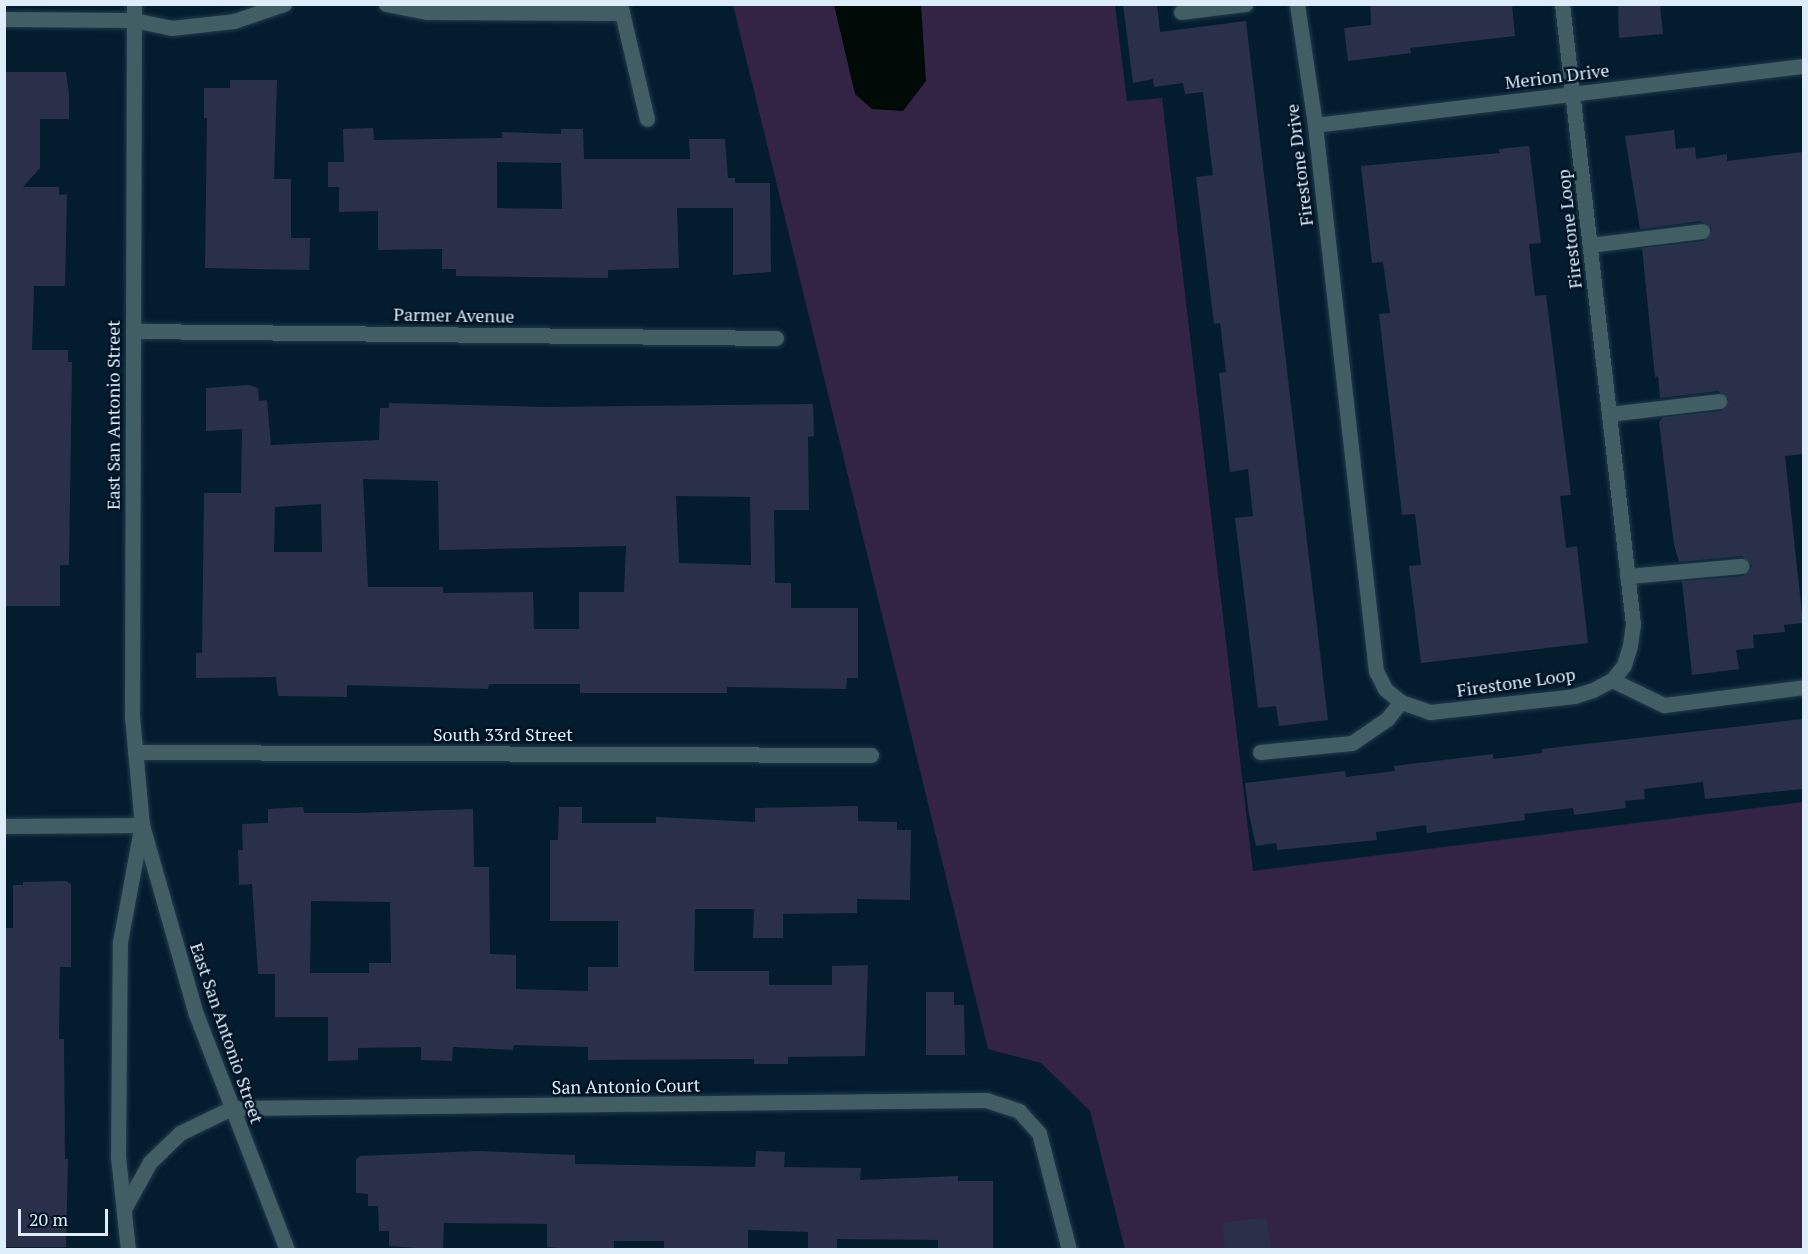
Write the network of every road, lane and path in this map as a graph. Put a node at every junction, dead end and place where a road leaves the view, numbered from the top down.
1 (284, 4) edge
2 (1246, 4) edge
3 (1297, 4) edge
4 (1562, 4) edge
5 (394, 5) edge
6 (621, 9) edge
7 (134, 12) edge
8 (1181, 12) dead end
9 (4, 19) edge
10 (1803, 66) edge
11 (1573, 94) junction
12 (647, 119) dead end
13 (1315, 125) junction
14 (1702, 231) dead end
15 (1590, 245) junction
16 (1337, 322) joint
17 (133, 331) junction
18 (776, 338) dead end
19 (1719, 401) dead end
20 (1609, 414) junction
21 (1742, 566) dead end
22 (1627, 576) junction
23 (1612, 680) junction
24 (1803, 687) edge
25 (1401, 702) junction
26 (135, 752) junction
27 (1260, 752) dead end
28 (871, 755) dead end
29 (142, 825) junction
30 (4, 826) edge
31 (232, 1108) junction
32 (125, 1207) junction
33 (128, 1250) edge
34 (287, 1250) edge
35 (1069, 1250) edge

1 - 7 street
2 - 8 street
3 - 13 street, Firestone Drive
4 - 11 street, Firestone Loop
5 - 6 street
6 - 12 street
7 - 9 street
7 - 17 street, East San Antonio Street
10 - 11 street, Merion Drive
11 - 13 street, Merion Drive
11 - 15 street, Firestone Loop
13 - 16 street, Firestone Drive
14 - 15 street
15 - 20 street, Firestone Loop
16 - 25 street, Firestone Loop
17 - 18 street, Parmer Avenue
17 - 26 street, East San Antonio Street
19 - 20 street
20 - 22 street, Firestone Loop
21 - 22 street
22 - 23 street, Firestone Loop
23 - 24 street
23 - 25 street, Firestone Loop
25 - 27 street
26 - 28 street, South 33rd Street
26 - 29 street, East San Antonio Street
29 - 30 street
29 - 31 street, East San Antonio Street
29 - 32 street, East San Antonio Street
31 - 32 street, San Antonio Court
31 - 34 street, East San Antonio Street
31 - 35 street, San Antonio Court
32 - 33 street, East San Antonio Street

